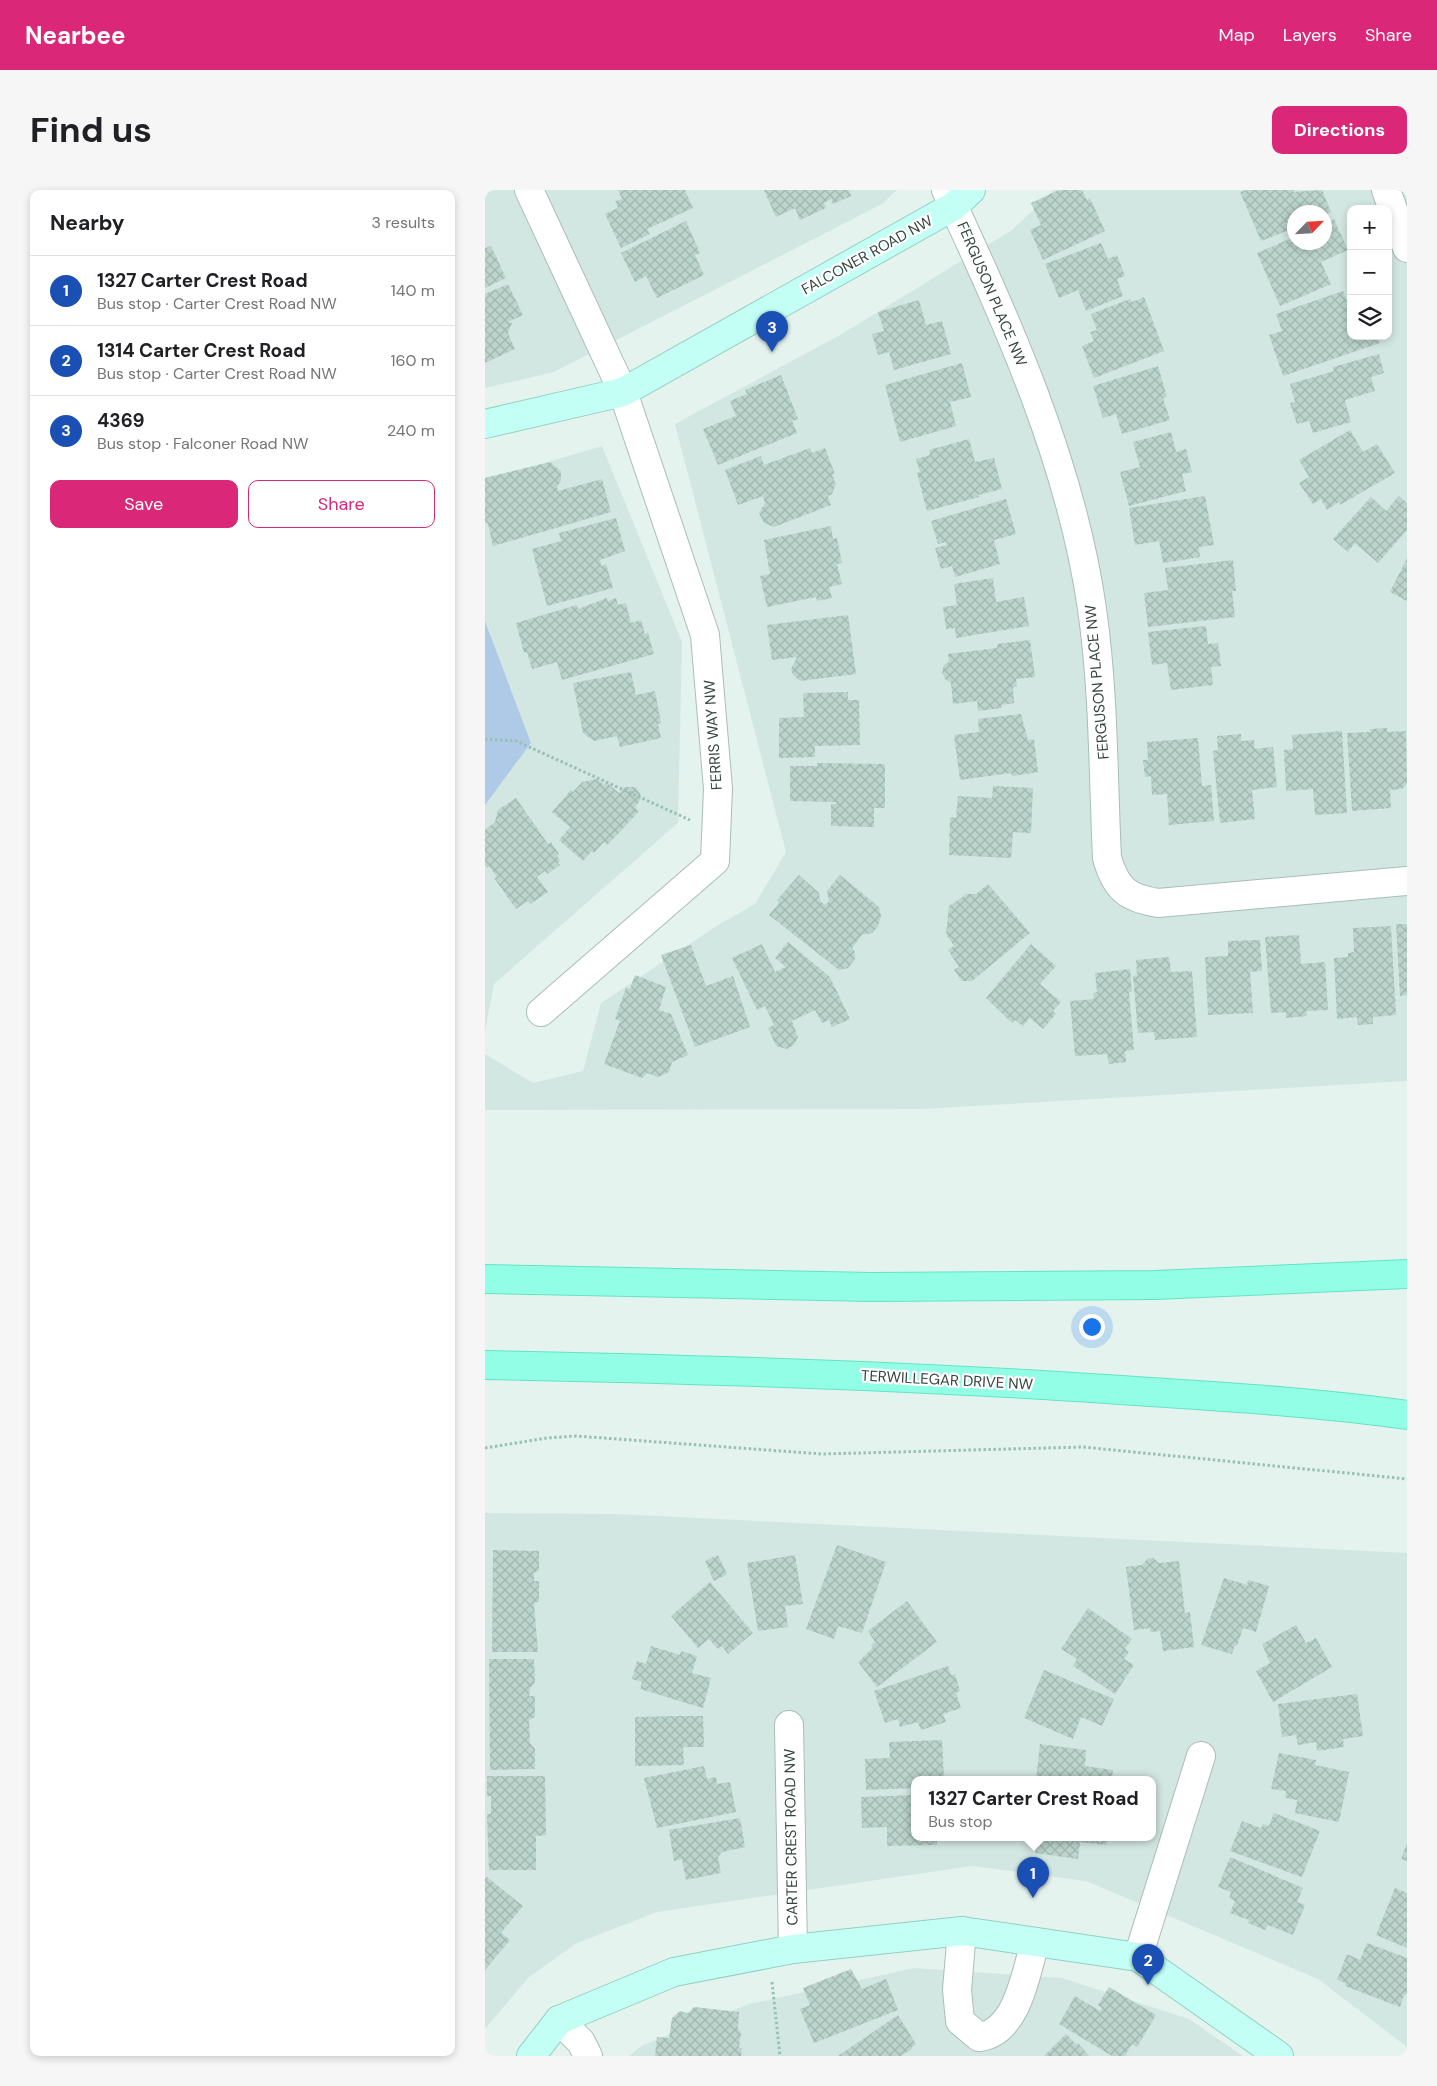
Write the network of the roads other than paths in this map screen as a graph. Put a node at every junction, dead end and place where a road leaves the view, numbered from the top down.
1 (529, 190) edge
2 (1386, 190) edge
3 (957, 195) edge
4 (1407, 248) edge
5 (623, 392) junction
6 (485, 424) edge
7 (1407, 881) edge
8 (541, 1012) dead end
9 (1407, 1274) edge
10 (485, 1279) edge
11 (485, 1365) edge
12 (1407, 1415) edge
13 (789, 1724) dead end
14 (1201, 1756) dead end
15 (962, 1932) junction
16 (1035, 1942) junction
17 (781, 1951) junction
18 (1138, 1957) junction
19 (559, 2020) junction
20 (531, 2056) edge
21 (588, 2056) edge
22 (1279, 2056) edge

1 - 5 street
2 - 4 street
3 - 5 street, FALCONER ROAD NW
3 - 7 street, FERGUSON PLACE NW
5 - 6 street, FALCONER ROAD NW
5 - 8 street, FERRIS WAY NW
9 - 10 main road
11 - 12 main road, TERWILLEGAR DRIVE NW
13 - 17 street, CARTER CREST ROAD NW
14 - 18 street
15 - 16 street
15 - 16 street
15 - 17 street
16 - 18 street
17 - 19 street
18 - 22 street
19 - 20 street
19 - 21 street

